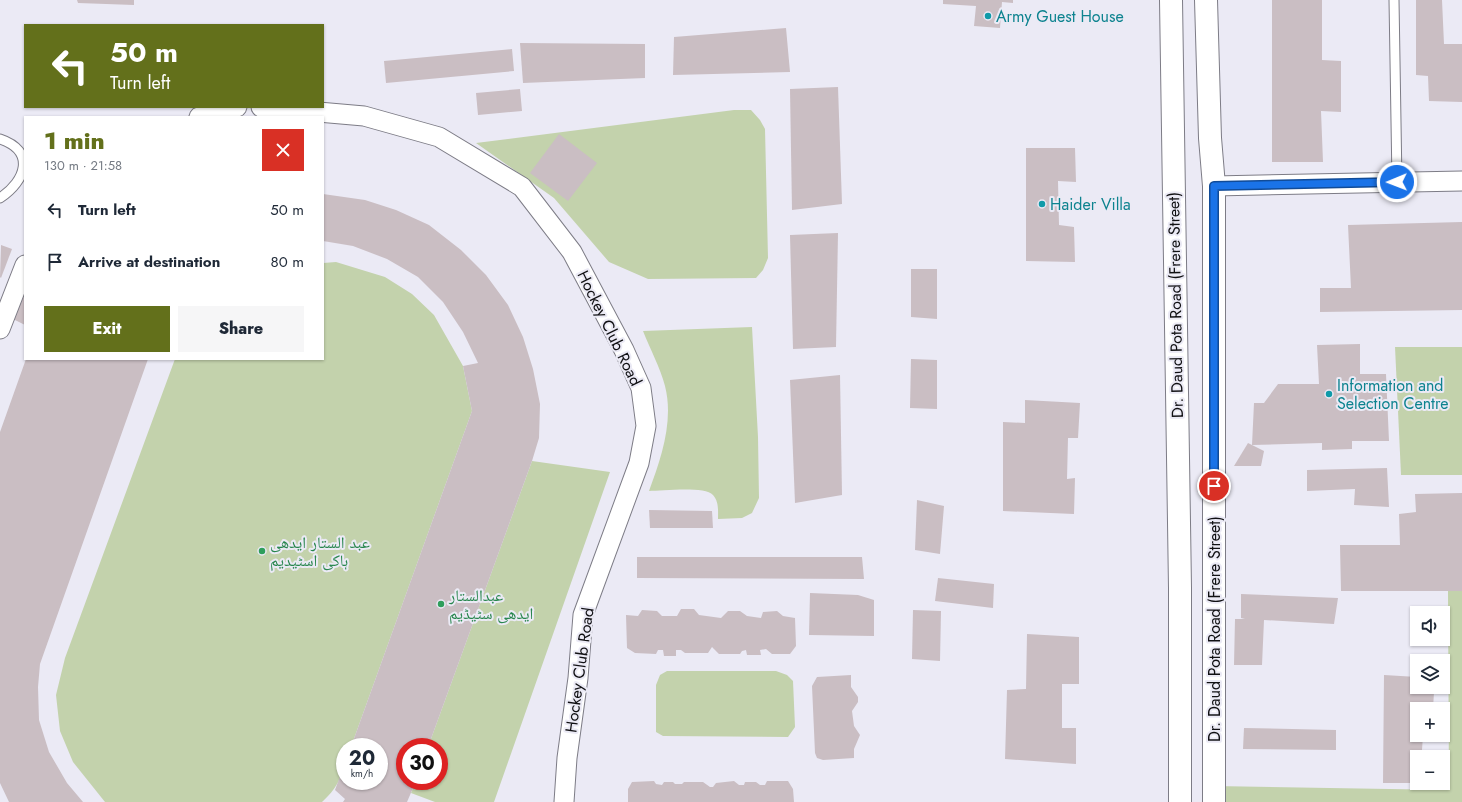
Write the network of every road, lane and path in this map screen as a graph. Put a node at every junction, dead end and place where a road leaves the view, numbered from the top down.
1 (1171, 0) edge
2 (1206, 0) edge
3 (1394, 0) edge
4 (233, 108) edge
5 (272, 108) edge
6 (203, 116) edge
7 (0, 139) edge
8 (1462, 181) edge
9 (1397, 182) junction
10 (1214, 186) junction
11 (0, 198) edge
12 (24, 268) edge
13 (0, 329) edge
14 (564, 802) edge
15 (1180, 802) edge
16 (1214, 802) edge

1 - 15 main road, Dr. Daud Pota Road (Frere Street)
2 - 10 main road, Dr. Daud Pota Road (Frere Street)
3 - 9 lane
4 - 6 street
5 - 14 street, Hockey Club Road
7 - 11 lane
8 - 9 street
9 - 10 street
10 - 16 main road, Dr. Daud Pota Road (Frere Street)
12 - 13 street

